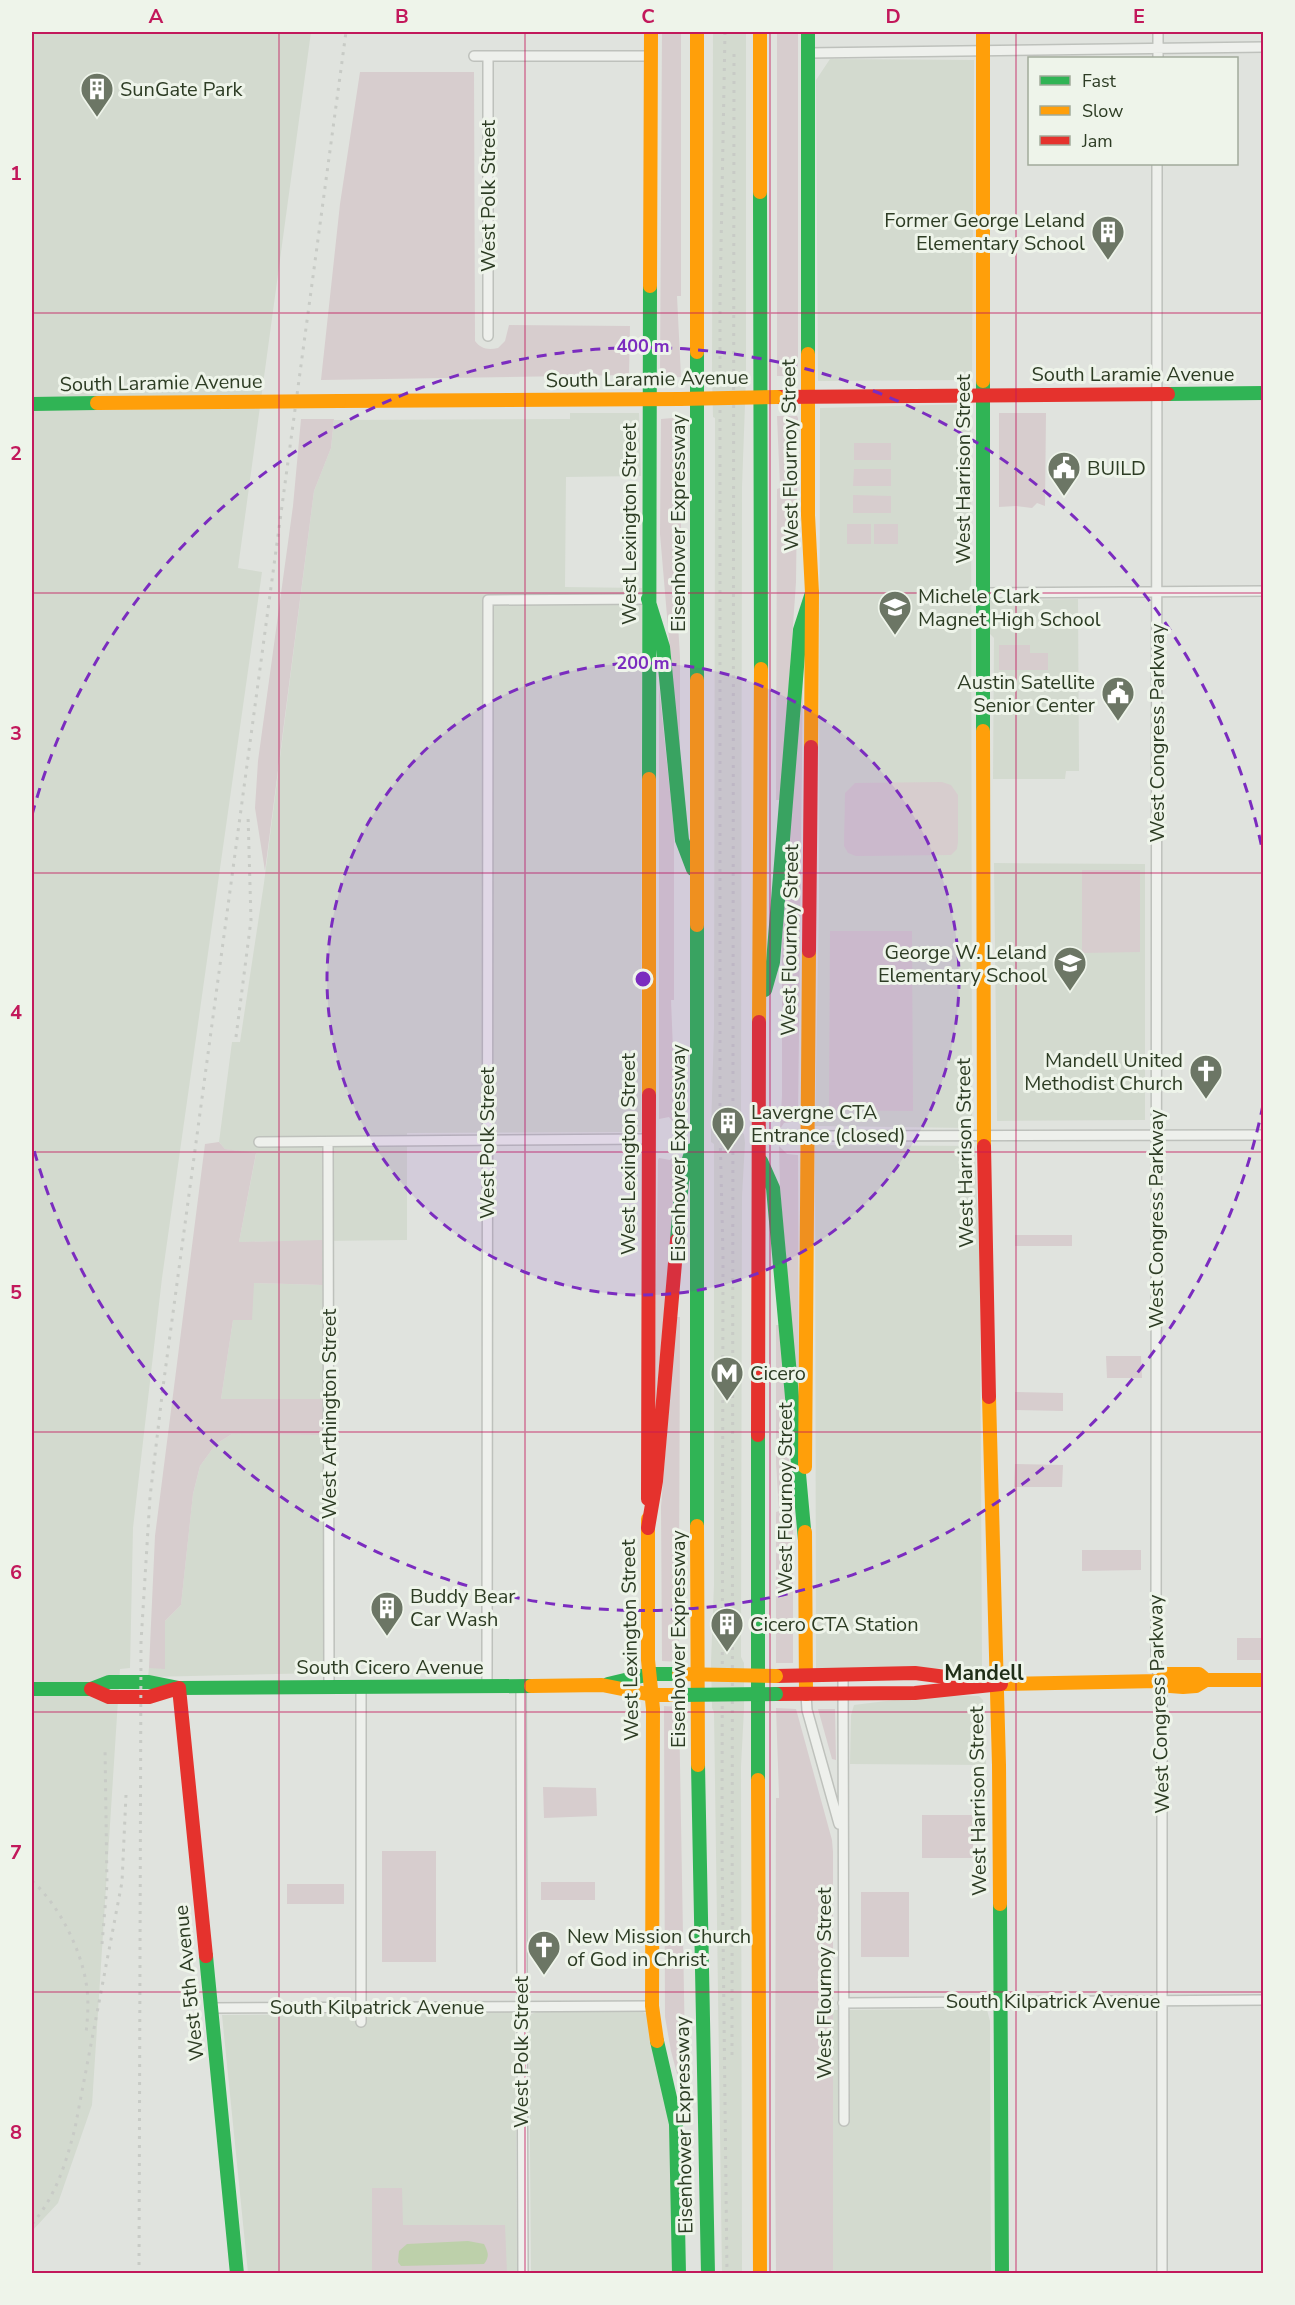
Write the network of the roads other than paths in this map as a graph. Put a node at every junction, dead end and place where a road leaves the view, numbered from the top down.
1 (651, 32) edge
2 (697, 32) edge
3 (760, 32) edge
4 (808, 32) edge
5 (982, 32) edge
6 (1158, 32) edge
7 (1263, 47) edge
8 (1158, 48) junction
9 (983, 50) junction
10 (808, 53) junction
11 (474, 56) dead end
12 (488, 56) junction
13 (651, 56) junction
14 (1158, 57) edge
15 (1157, 165) edge
16 (488, 336) dead end
17 (1263, 393) edge
18 (982, 394) junction
19 (1156, 394) junction
20 (808, 397) junction
21 (648, 399) junction
22 (32, 404) edge
23 (1263, 591) edge
24 (1157, 592) junction
25 (812, 593) junction
26 (983, 593) junction
27 (648, 600) junction
28 (697, 879) junction
29 (759, 1011) junction
30 (698, 1132) junction
31 (1156, 1135) junction
32 (1263, 1135) edge
33 (807, 1136) junction
34 (984, 1137) junction
35 (648, 1139) junction
36 (487, 1140) junction
37 (259, 1142) dead end
38 (328, 1142) junction
39 (758, 1154) junction
40 (648, 1528) junction
41 (805, 1540) junction
42 (650, 1674) junction
43 (843, 1675) junction
44 (805, 1677) junction
45 (1263, 1680) edge
46 (1159, 1681) junction
47 (995, 1684) junction
48 (602, 1685) junction
49 (488, 1686) junction
50 (521, 1686) junction
51 (329, 1687) junction
52 (361, 1687) junction
53 (178, 1688) junction
54 (32, 1689) edge
55 (806, 1694) junction
56 (652, 1695) junction
57 (843, 1695) junction
58 (843, 1844) junction
59 (1163, 2000) junction
60 (1263, 2000) edge
61 (1001, 2002) junction
62 (843, 2003) junction
63 (521, 2006) junction
64 (652, 2006) junction
65 (361, 2007) junction
66 (211, 2008) junction
67 (361, 2022) dead end
68 (844, 2121) dead end
69 (237, 2274) edge
70 (522, 2274) edge
71 (679, 2274) edge
72 (708, 2274) edge
73 (759, 2274) edge
74 (1002, 2274) edge
75 (1162, 2274) edge

1 - 13 main road, West Lexington Street
2 - 28 main road, Eisenhower Expressway
3 - 29 main road
4 - 10 main road, West Flournoy Street
5 - 9 main road, West Harrison Street
6 - 8 street
7 - 8 street
8 - 9 street
8 - 14 street
9 - 10 street
9 - 18 main road, West Harrison Street
10 - 20 main road, West Flournoy Street
11 - 12 street
12 - 13 street
12 - 16 street, West Polk Street
13 - 21 main road, West Lexington Street
15 - 19 street, West Congress Parkway
17 - 19 main road, South Laramie Avenue
18 - 19 main road, South Laramie Avenue
18 - 20 main road, South Laramie Avenue
18 - 26 main road, West Harrison Street
19 - 24 street, West Congress Parkway
20 - 21 main road, South Laramie Avenue, bridge
20 - 25 main road, West Flournoy Street
21 - 22 main road, South Laramie Avenue, bridge
21 - 27 main road, West Lexington Street
23 - 24 street
24 - 26 street
24 - 31 street, West Congress Parkway
25 - 29 main road
25 - 33 main road, West Flournoy Street
26 - 34 main road, West Harrison Street
27 - 28 main road
27 - 35 main road, West Lexington Street
27 - 36 street, West Polk Street
28 - 30 main road, Eisenhower Expressway
29 - 39 main road
30 - 40 main road
30 - 72 main road, Eisenhower Expressway
31 - 32 street
31 - 34 street
31 - 46 street, West Congress Parkway
33 - 34 street
33 - 41 main road, West Flournoy Street
34 - 47 main road, West Harrison Street
35 - 36 street
35 - 40 main road, West Lexington Street
36 - 38 street
36 - 49 street, West Polk Street
37 - 38 street
38 - 51 street, West Arthington Street
39 - 41 main road
39 - 73 main road
40 - 42 main road, West Lexington Street
41 - 44 main road, West Flournoy Street
42 - 44 main road, South Cicero Avenue, bridge
42 - 48 main road, South Cicero Avenue
42 - 56 main road, West Lexington Street
43 - 44 main road, South Cicero Avenue
43 - 47 main road, South Cicero Avenue
43 - 57 street, West Flournoy Street
44 - 55 main road, West Flournoy Street
45 - 46 main road, South Cicero Avenue
46 - 47 main road, South Cicero Avenue
46 - 59 street, West Congress Parkway
47 - 57 main road, South Cicero Avenue
47 - 61 main road, West Harrison Street
48 - 50 main road, South Cicero Avenue
48 - 56 main road, South Cicero Avenue
49 - 50 main road, South Cicero Avenue
49 - 52 main road, South Cicero Avenue
50 - 63 street, West Polk Street
51 - 52 main road, South Cicero Avenue
51 - 53 main road, South Cicero Avenue
52 - 65 street
53 - 54 main road, South Cicero Avenue
53 - 66 main road, West 5th Avenue
55 - 56 main road, South Cicero Avenue, bridge
55 - 57 main road, South Cicero Avenue
55 - 58 street, West Flournoy Street
56 - 64 main road, West Lexington Street
57 - 58 street, West Flournoy Street
58 - 62 street, West Flournoy Street
59 - 60 street, South Kilpatrick Avenue
59 - 61 street, South Kilpatrick Avenue
59 - 75 street, West Congress Parkway
61 - 62 street, South Kilpatrick Avenue
61 - 74 main road, West Harrison Street
62 - 68 street, West Flournoy Street
63 - 64 street, South Kilpatrick Avenue
63 - 65 street, South Kilpatrick Avenue
63 - 70 street, West Polk Street
64 - 71 main road, West Lexington Street
65 - 66 street, South Kilpatrick Avenue
65 - 67 street
66 - 69 main road, West 5th Avenue

